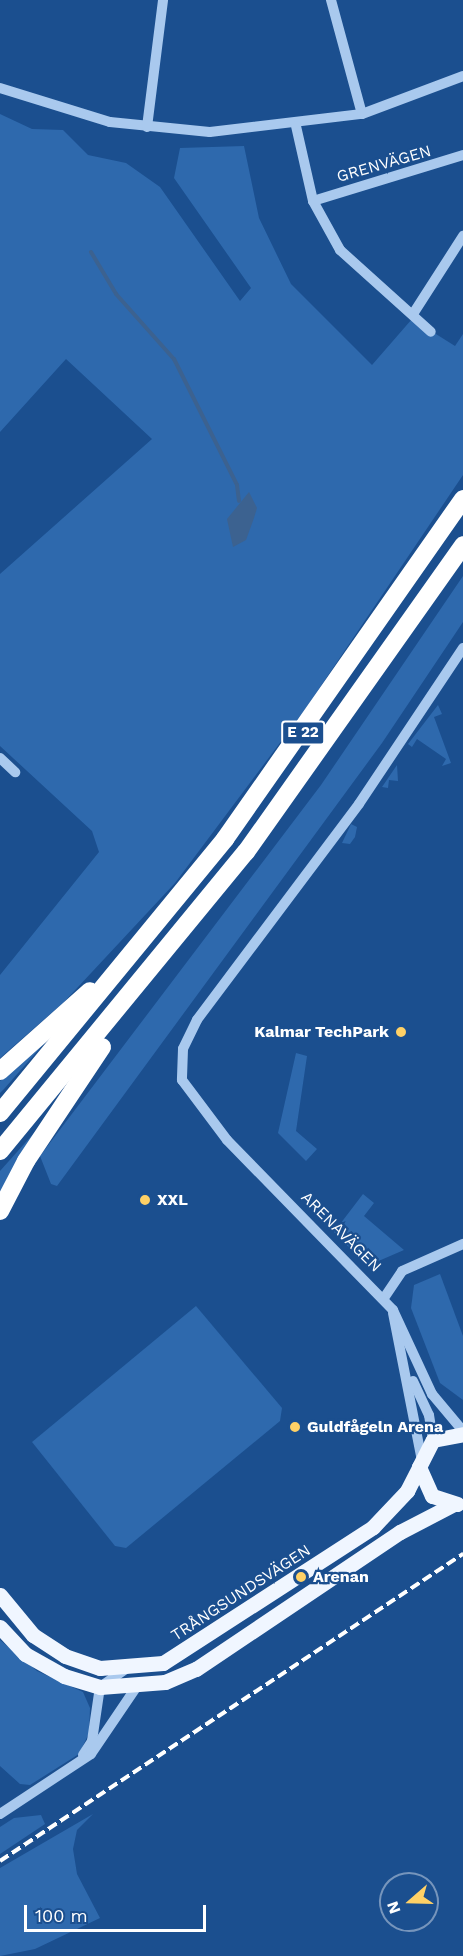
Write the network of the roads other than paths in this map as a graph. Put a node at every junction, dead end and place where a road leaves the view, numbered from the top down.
1 (163, 0) edge
2 (332, 0) edge
3 (463, 76) edge
4 (0, 88) edge
5 (362, 114) junction
6 (296, 126) junction
7 (147, 127) junction
8 (463, 155) edge
9 (313, 201) junction
10 (463, 236) edge
11 (413, 314) junction
12 (431, 332) dead end
13 (463, 499) edge
14 (463, 545) edge
15 (463, 648) edge
16 (0, 758) edge
17 (15, 772) dead end
18 (157, 924) junction
19 (167, 954) junction
20 (0, 1071) edge
21 (0, 1113) edge
22 (0, 1151) edge
23 (0, 1211) edge
24 (463, 1244) edge
25 (384, 1298) junction
26 (393, 1310) junction
27 (408, 1370) junction
28 (463, 1433) edge
29 (433, 1440) junction
30 (420, 1461) junction
31 (459, 1504) edge
32 (0, 1595) edge
33 (0, 1627) edge
34 (126, 1669) junction
35 (137, 1686) junction
36 (100, 1687) junction
37 (80, 1760) junction
38 (0, 1814) edge

1 - 7 street
2 - 5 street
3 - 5 street
4 - 7 street
5 - 6 street
6 - 7 street
6 - 9 street
8 - 9 street, GRENVÄGEN
9 - 11 street
10 - 11 street
11 - 12 street
13 - 18 highway, E 22
14 - 19 highway, E 22
15 - 25 street, ARENAVÄGEN
16 - 17 street
18 - 20 highway
18 - 21 highway, E 22
19 - 22 highway, E 22
19 - 23 highway
24 - 25 street
25 - 26 street, ARENAVÄGEN
26 - 27 street, ARENAVÄGEN
26 - 28 street, ARENAVÄGEN
27 - 29 street, ARENAVÄGEN
27 - 30 street, ARENAVÄGEN
28 - 29 main road
29 - 30 main road, TRÅNGSUNDSVÄGEN
30 - 31 main road
30 - 34 main road, TRÅNGSUNDSVÄGEN
31 - 35 main road
32 - 34 main road, TRÅNGSUNDSVÄGEN
33 - 36 main road
34 - 36 street
35 - 36 main road
35 - 37 street
36 - 37 street
37 - 38 street

